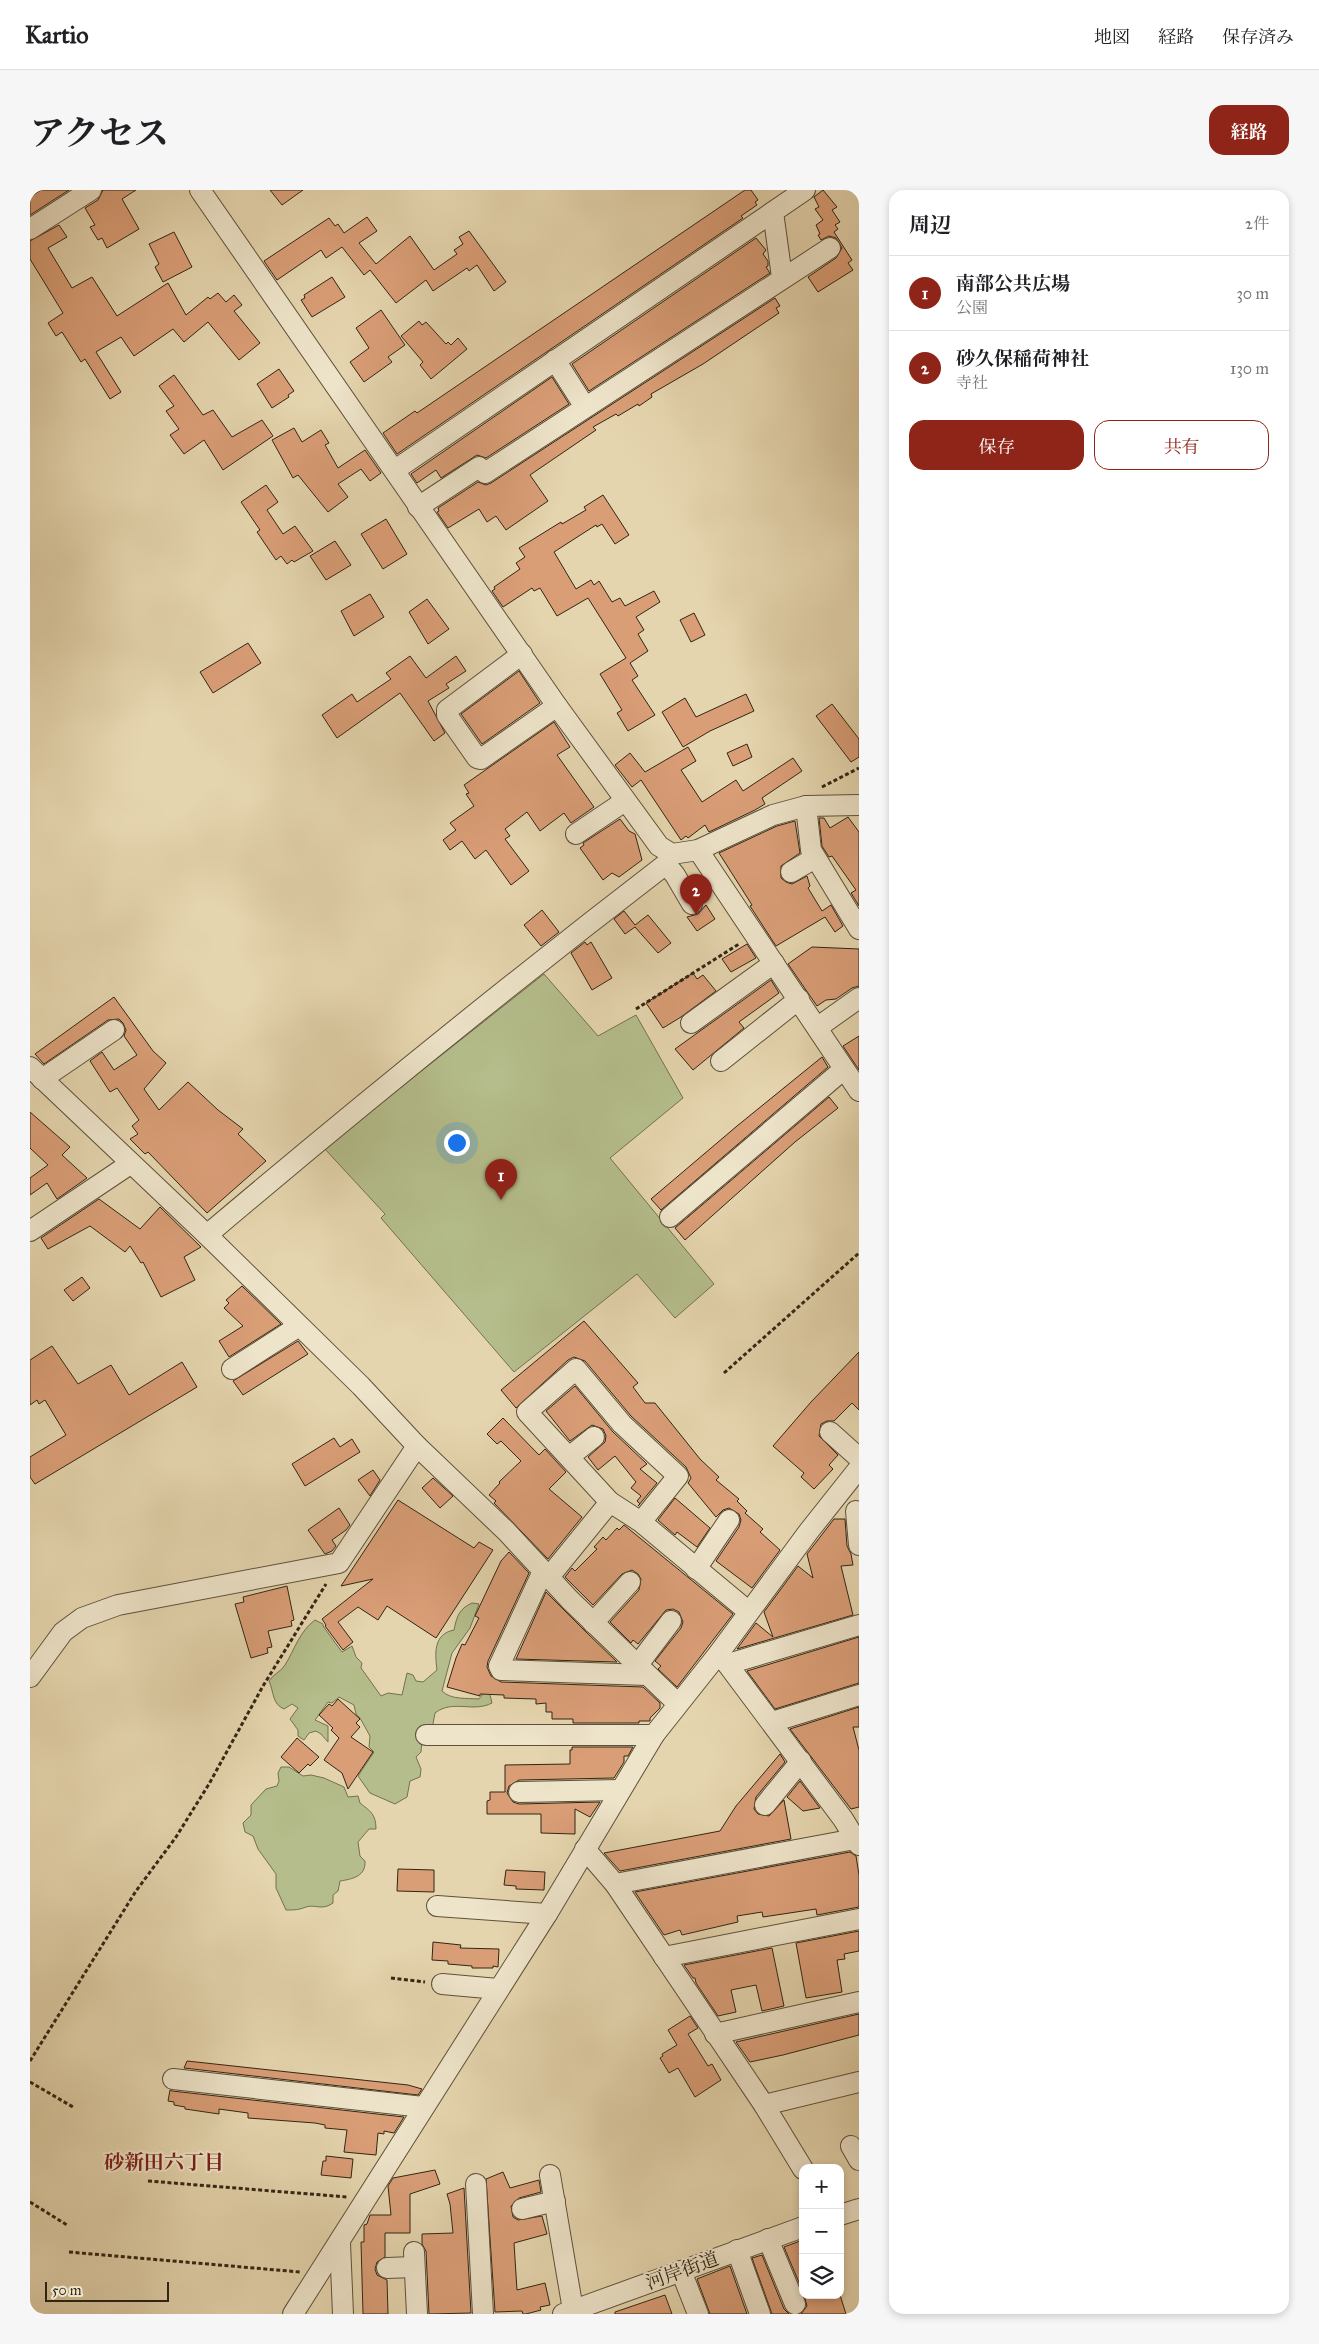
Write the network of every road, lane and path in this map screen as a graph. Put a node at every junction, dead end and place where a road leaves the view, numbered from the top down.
1 (91, 190) edge
2 (200, 190) edge
3 (805, 190) edge
4 (773, 212) junction
5 (30, 229) edge
6 (830, 248) dead end
7 (782, 277) junction
8 (555, 360) junction
9 (585, 407) junction
10 (395, 470) junction
11 (418, 507) junction
12 (522, 654) junction
13 (557, 706) junction
14 (859, 768) edge
15 (625, 801) junction
16 (806, 806) junction
17 (857, 808) edge
18 (576, 834) dead end
19 (698, 850) junction
20 (815, 858) junction
21 (669, 859) junction
22 (790, 872) dead end
23 (692, 904) dead end
24 (859, 929) edge
25 (754, 934) junction
26 (774, 963) junction
27 (859, 998) edge
28 (799, 999) junction
29 (636, 1009) dead end
30 (691, 1023) dead end
31 (818, 1027) junction
32 (114, 1030) dead end
33 (721, 1061) dead end
34 (844, 1070) junction
35 (36, 1073) edge
36 (859, 1091) edge
37 (130, 1164) junction
38 (670, 1217) dead end
39 (30, 1231) edge
40 (207, 1235) junction
41 (859, 1253) edge
42 (299, 1326) junction
43 (232, 1369) dead end
44 (724, 1373) dead end
45 (829, 1433) dead end
46 (594, 1437) dead end
47 (417, 1446) junction
48 (569, 1457) junction
49 (859, 1458) edge
50 (859, 1468) edge
51 (842, 1490) junction
52 (610, 1502) junction
53 (858, 1513) edge
54 (730, 1520) dead end
55 (641, 1522) junction
56 (859, 1545) edge
57 (339, 1562) junction
58 (696, 1569) junction
59 (546, 1574) junction
60 (630, 1582) dead end
61 (749, 1612) junction
62 (671, 1621) dead end
63 (593, 1622) junction
64 (859, 1625) edge
65 (724, 1658) junction
66 (642, 1671) junction
67 (30, 1677) edge
68 (859, 1695) edge
69 (677, 1703) junction
70 (772, 1722) junction
71 (426, 1735) dead end
72 (654, 1735) junction
73 (801, 1761) junction
74 (620, 1790) junction
75 (519, 1792) dead end
76 (765, 1805) dead end
77 (851, 1817) edge
78 (857, 1842) edge
79 (585, 1850) junction
80 (615, 1884) junction
81 (437, 1906) dead end
82 (547, 1914) junction
83 (859, 1919) edge
84 (664, 1957) junction
85 (391, 1978) dead end
86 (442, 1984) joint
87 (498, 1989) junction
88 (859, 2002) edge
89 (715, 2034) junction
90 (30, 2061) edge
91 (173, 2079) dead end
92 (30, 2082) edge
93 (859, 2082) edge
94 (764, 2105) junction
95 (73, 2107) dead end
96 (423, 2107) junction
97 (801, 2164) edge
98 (550, 2175) dead end
99 (148, 2181) dead end
100 (476, 2184) dead end
101 (367, 2198) junction
102 (555, 2201) junction
103 (30, 2202) edge
104 (522, 2209) dead end
105 (859, 2209) edge
106 (844, 2213) edge
107 (66, 2224) dead end
108 (799, 2228) edge
109 (768, 2239) junction
110 (340, 2242) junction
111 (737, 2250) junction
112 (69, 2252) dead end
113 (387, 2268) dead end
114 (681, 2271) junction
115 (320, 2273) junction
116 (795, 2304) dead end
117 (596, 2308) edge
118 (568, 2312) edge
119 (293, 2314) edge
120 (343, 2314) edge
121 (417, 2314) edge
122 (483, 2314) edge
123 (698, 2314) edge
124 (760, 2314) edge

1 - 5 street
2 - 10 street
3 - 4 street
4 - 7 street
4 - 8 street
6 - 7 street
7 - 9 street
8 - 9 street
8 - 10 street
9 - 11 street
10 - 11 street
11 - 12 street
12 - 13 street
12 - 13 street
13 - 15 street
14 - 16 path
15 - 18 street
15 - 21 street
16 - 17 street
16 - 19 street
16 - 20 street
19 - 21 street
19 - 25 street
20 - 22 street
20 - 24 street
21 - 23 street
21 - 40 street
25 - 26 street
25 - 29 path
26 - 28 street
26 - 30 street
27 - 31 street
28 - 31 street
28 - 33 street
31 - 34 street
32 - 35 street
34 - 36 street
34 - 38 street
35 - 37 street
37 - 39 street
37 - 40 street
40 - 42 street
41 - 44 path
42 - 43 street
42 - 47 street
45 - 49 street
46 - 48 street
47 - 57 street
47 - 59 street
48 - 52 street
48 - 55 street
50 - 51 street
51 - 53 street
51 - 61 street
52 - 55 street
52 - 59 street
53 - 56 street
54 - 58 street
55 - 58 street
57 - 67 street
57 - 90 path
58 - 61 street
59 - 63 street
59 - 66 street
60 - 63 street
61 - 65 street
62 - 66 street
63 - 66 street
64 - 65 street
65 - 69 street
65 - 70 street
66 - 69 street
68 - 70 street
69 - 72 street
70 - 73 street
71 - 72 street
72 - 74 street
73 - 76 street
73 - 77 street
74 - 75 street
74 - 79 street
77 - 78 street
78 - 80 street
79 - 80 street
79 - 82 street
80 - 84 street
81 - 82 street
82 - 87 street
83 - 84 street
84 - 89 street
85 - 86 path
86 - 87 street
87 - 96 street
88 - 89 street
89 - 94 street
91 - 96 street
92 - 95 path
93 - 94 street
94 - 97 street
96 - 101 street
98 - 102 street
99 - 101 path
100 - 122 street
101 - 110 street
102 - 104 street
102 - 118 street
103 - 107 path
105 - 106 street
108 - 109 street, 河岸街道
109 - 111 street, 河岸街道
109 - 116 street
110 - 115 street
110 - 120 street
111 - 114 street, 河岸街道
111 - 124 street
112 - 115 path
113 - 121 street
114 - 117 street, 河岸街道
114 - 123 street
115 - 119 street
117 - 118 street, 河岸街道

